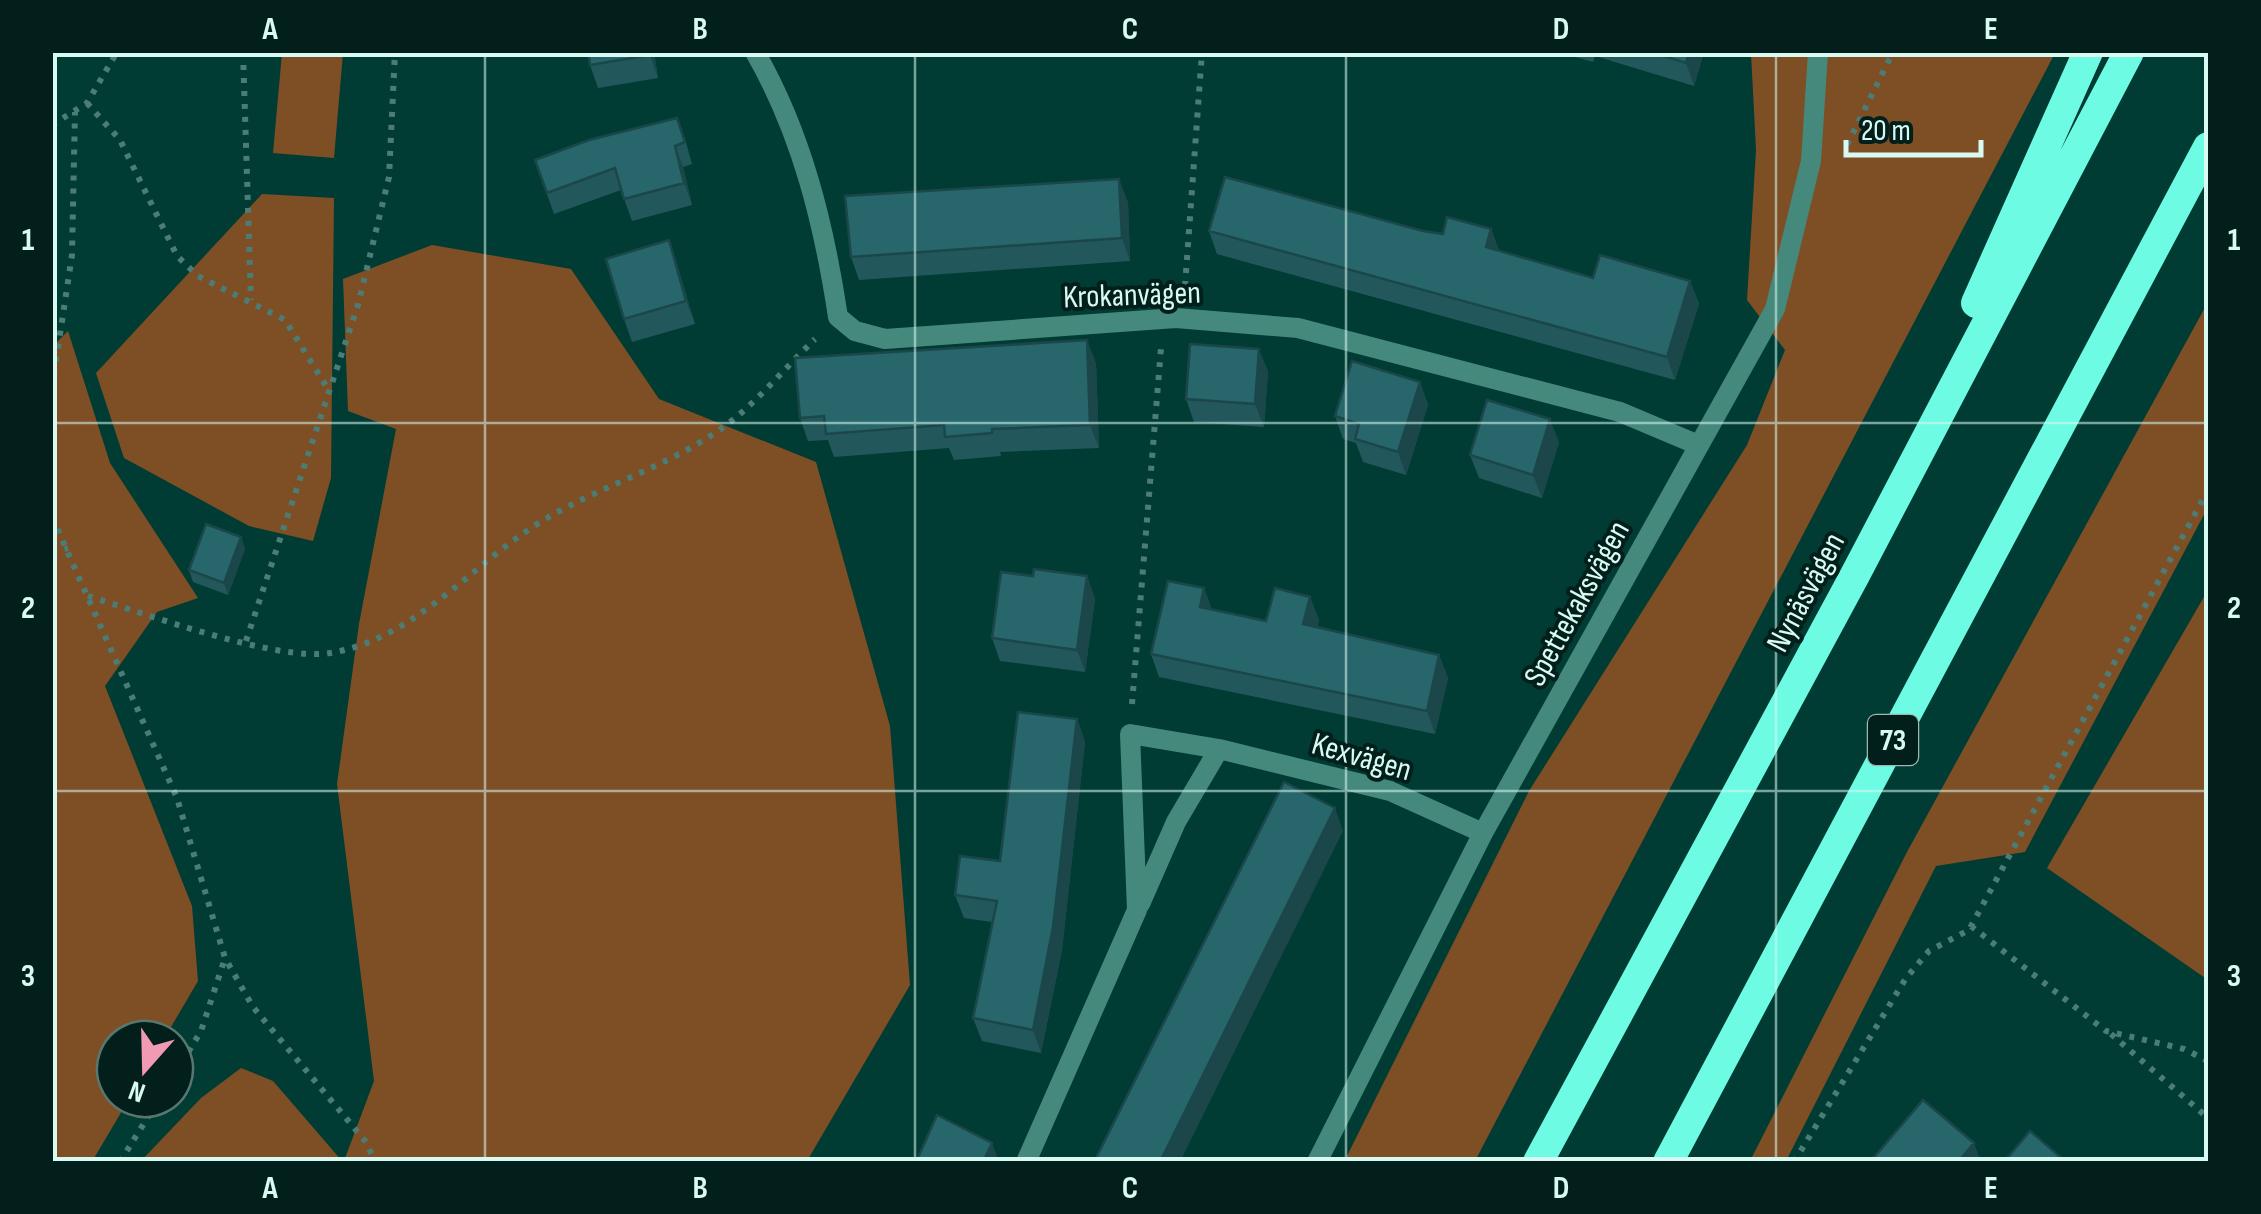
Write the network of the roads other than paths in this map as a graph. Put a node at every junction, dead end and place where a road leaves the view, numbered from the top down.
1 (755, 52) edge
2 (1818, 52) edge
3 (2088, 52) edge
4 (2128, 52) edge
5 (2208, 147) edge
6 (2208, 164) edge
7 (2117, 318) junction
8 (1696, 444) junction
9 (1855, 575) junction
10 (1219, 750) junction
11 (1483, 834) junction
12 (1137, 910) junction
13 (1026, 1162) edge
14 (1316, 1162) edge
15 (1538, 1162) edge
16 (1668, 1162) edge

1 - 8 street, Krokanvägen
2 - 8 street, Spettekaksvägen
3 - 9 highway
4 - 9 highway, Nynäsvägen
5 - 7 highway, 73
6 - 7 highway
7 - 16 highway, 73
8 - 11 street, Spettekaksvägen
9 - 15 highway, Nynäsvägen
10 - 11 street, Kexvägen
10 - 12 street
10 - 12 street, Kexvägen
11 - 14 street, Spettekaksvägen
12 - 13 street

